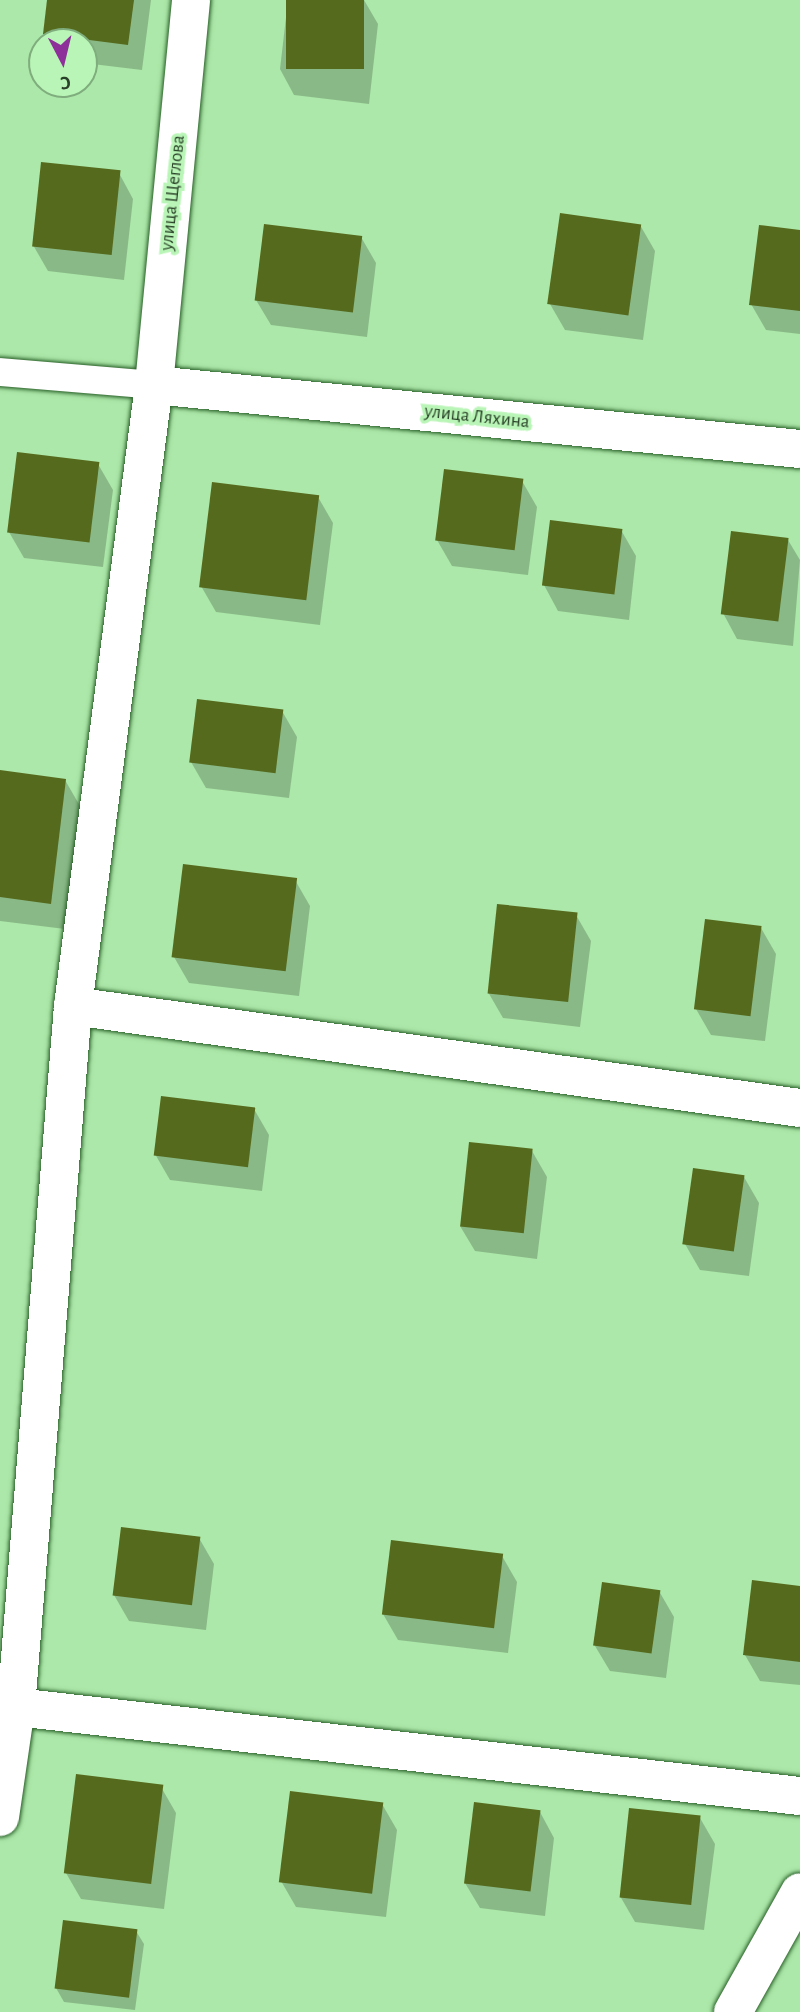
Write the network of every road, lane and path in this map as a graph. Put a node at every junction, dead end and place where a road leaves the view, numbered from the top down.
1 (191, 0) edge
2 (0, 372) edge
3 (154, 385) junction
4 (800, 449) edge
5 (73, 1006) junction
6 (800, 1108) edge
7 (16, 1707) junction
8 (800, 1796) edge
9 (0, 1817) edge
10 (800, 1892) edge
11 (733, 2012) edge

1 - 3 street, улица Щеглова
2 - 3 lane
3 - 4 street, улица Ляхина
3 - 5 street, улица Щеглова
5 - 6 street
5 - 7 street, улица Щеглова
7 - 8 street
7 - 9 street, улица Щеглова
10 - 11 street

